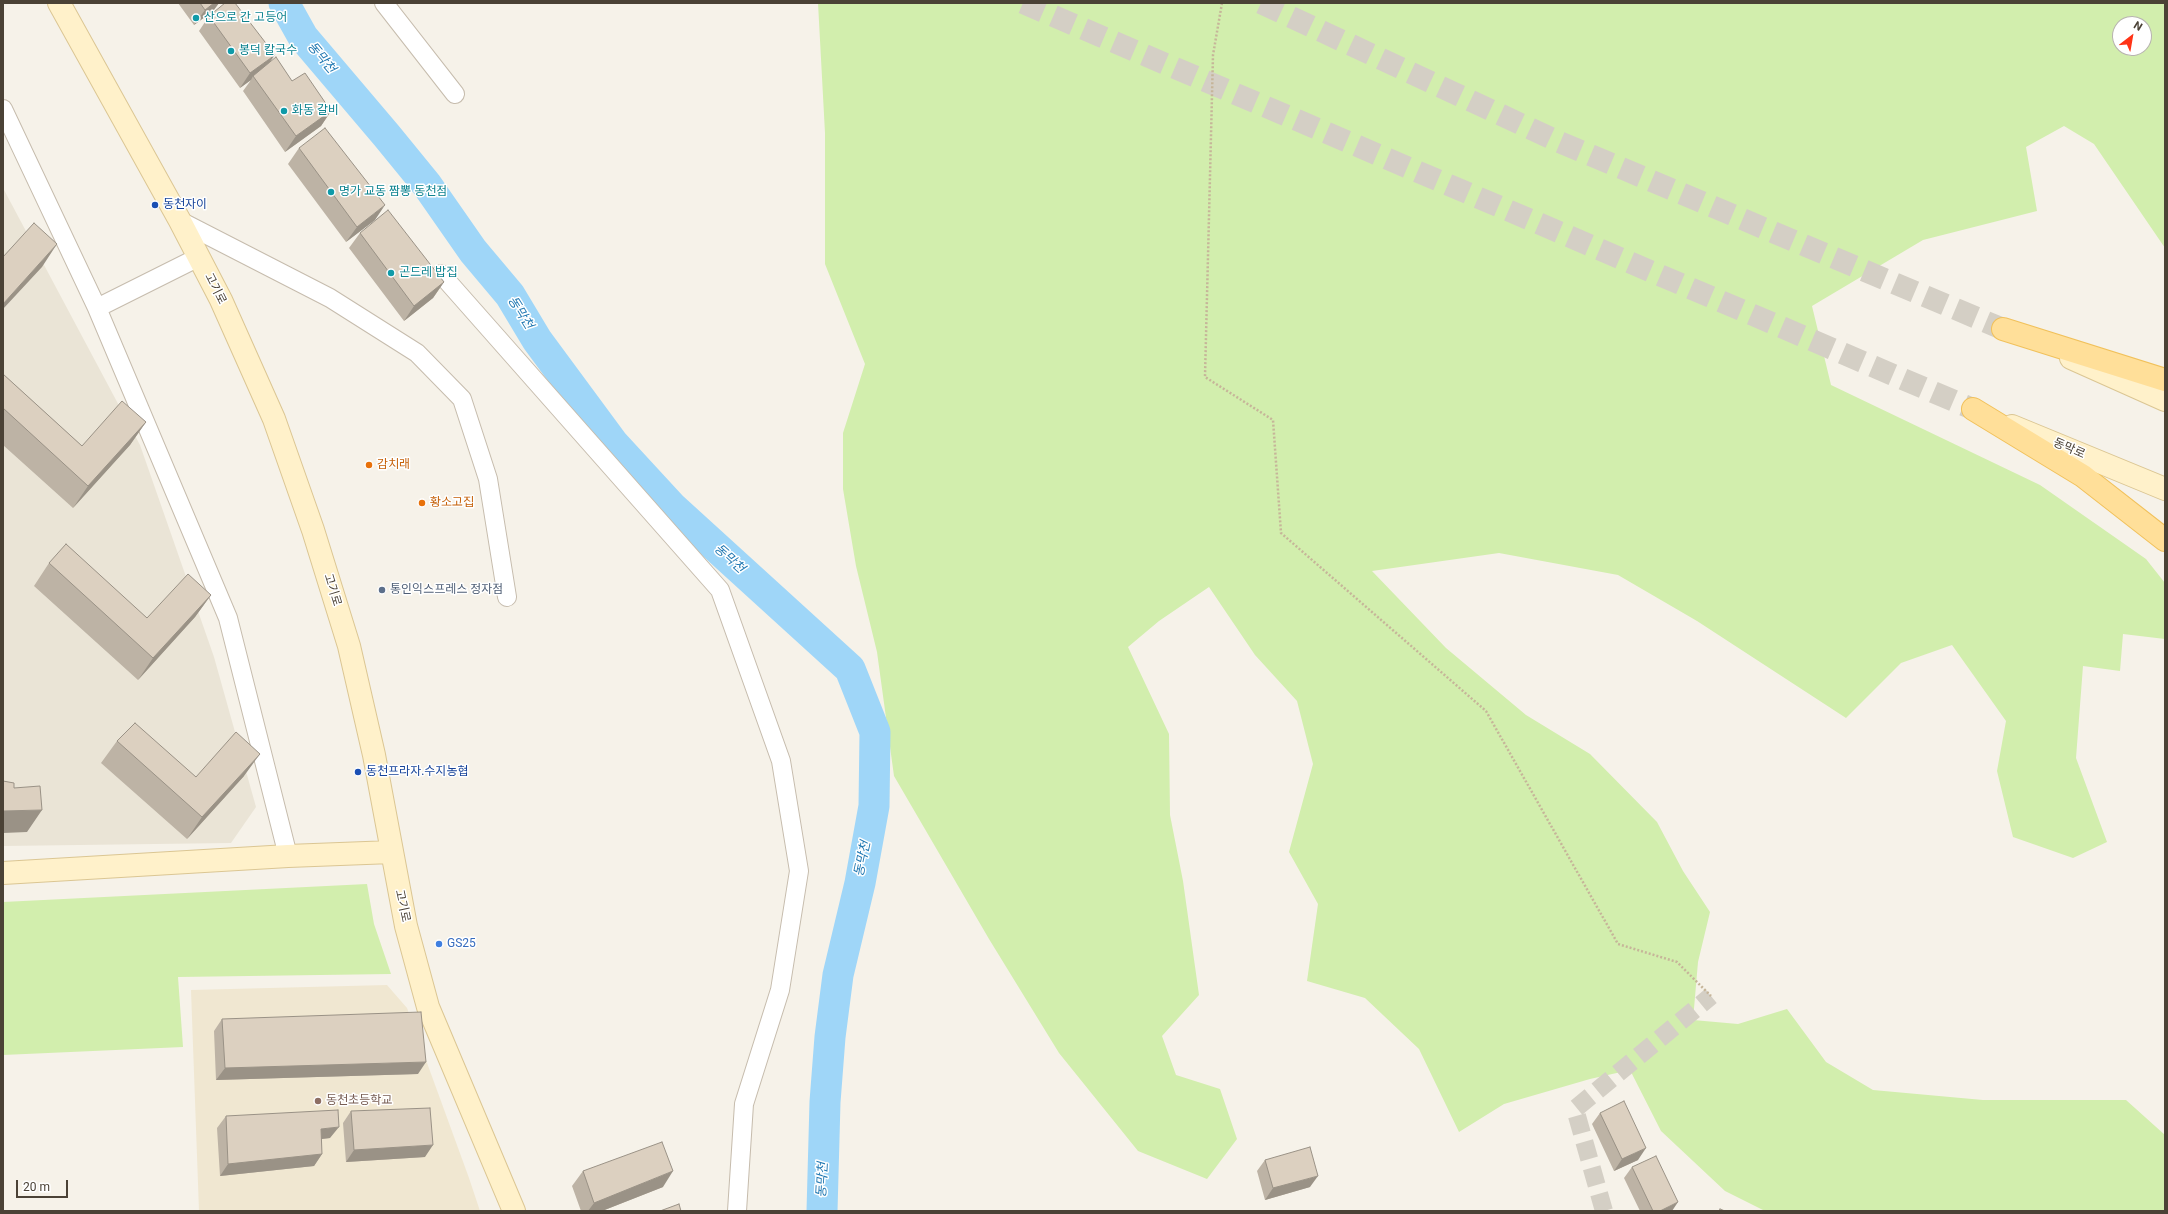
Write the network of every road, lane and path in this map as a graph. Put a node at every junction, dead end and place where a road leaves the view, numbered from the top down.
1 (59, 3) edge
2 (384, 3) edge
3 (1222, 3) edge
4 (455, 94) dead end
5 (3, 109) edge
6 (180, 221) junction
7 (199, 257) junction
8 (440, 274) edge
9 (97, 308) junction
10 (2003, 329) joint
11 (2165, 380) edge
12 (2165, 400) edge
13 (1973, 409) joint
14 (2165, 489) edge
15 (2162, 538) edge
16 (506, 596) dead end
17 (392, 852) junction
18 (288, 856) junction
19 (3, 874) edge
20 (1711, 996) dead end
21 (514, 1211) edge
22 (737, 1211) edge

1 - 6 street, 고기로
2 - 4 street
3 - 20 path
5 - 9 street
6 - 7 street, 고기로
6 - 16 street
7 - 9 street
7 - 17 street, 고기로
8 - 22 street
9 - 18 street
10 - 11 main road
10 - 12 street
13 - 14 street, 동막로
13 - 15 main road
17 - 18 street
17 - 21 street, 고기로
18 - 19 street

